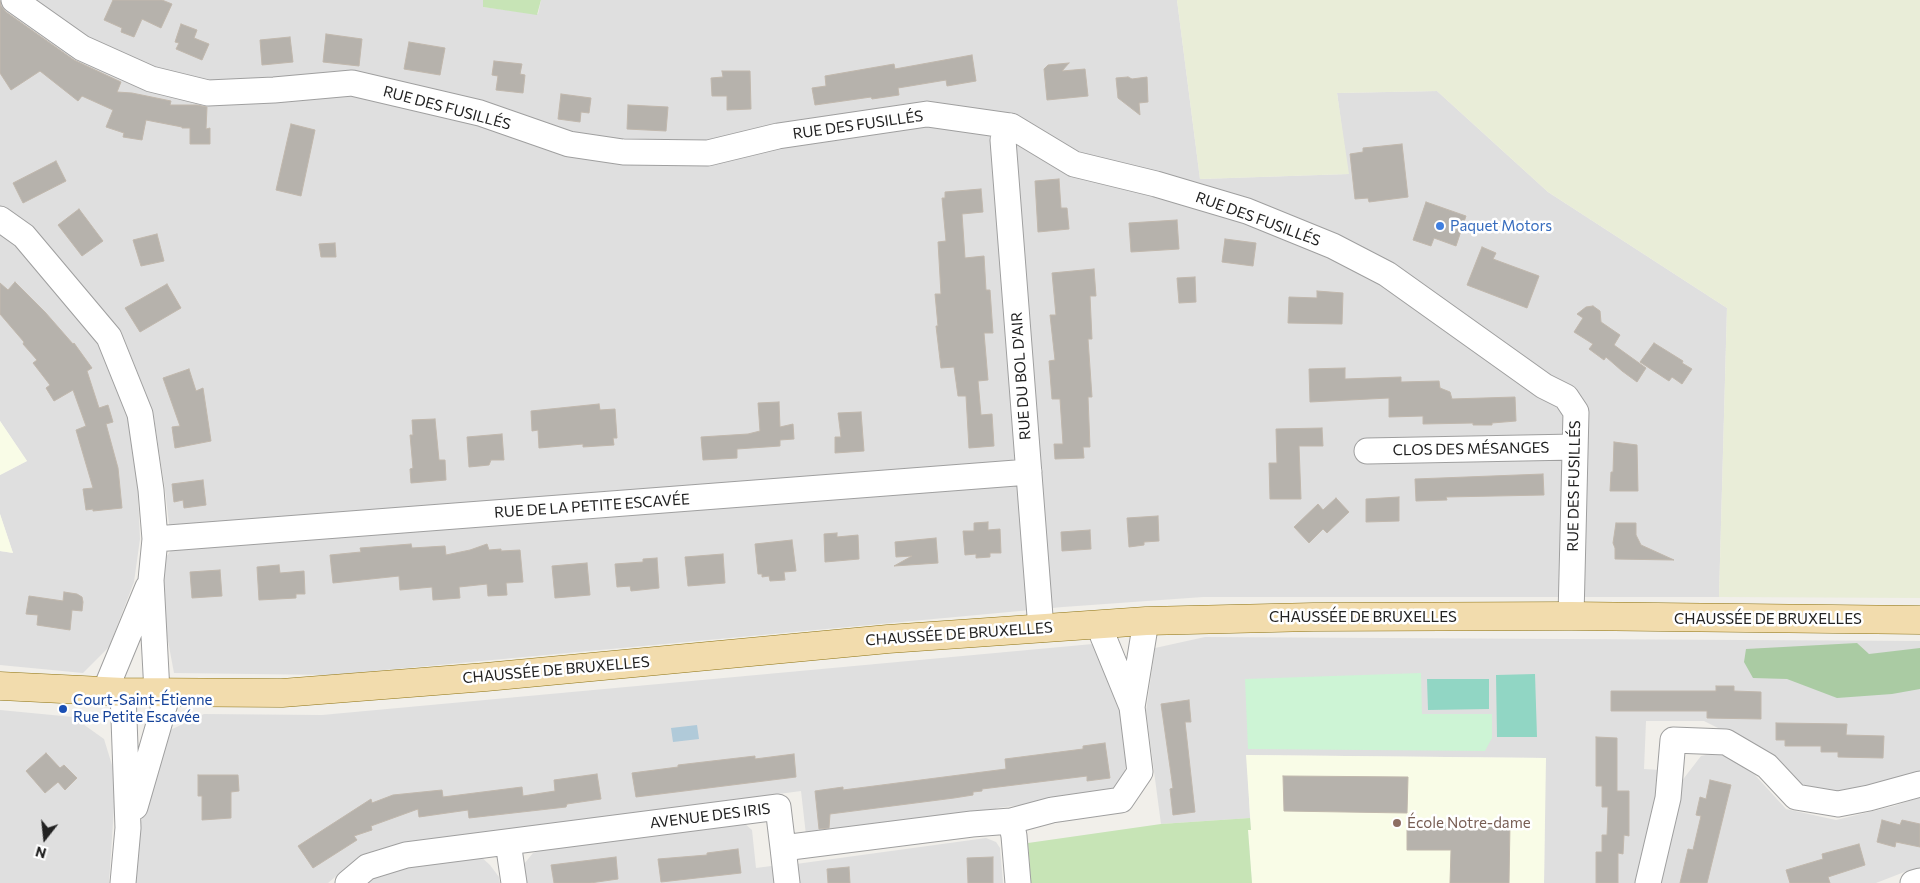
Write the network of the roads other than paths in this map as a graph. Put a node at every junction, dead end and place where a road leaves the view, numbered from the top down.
1 (14, 0) edge
2 (1010, 126) junction
3 (0, 219) edge
4 (1576, 447) junction
5 (1367, 451) dead end
6 (1029, 472) junction
7 (155, 539) junction
8 (150, 580) junction
9 (1571, 616) junction
10 (1920, 620) edge
11 (1146, 621) junction
12 (1098, 624) junction
13 (1041, 629) junction
14 (0, 686) edge
15 (114, 691) junction
16 (163, 693) junction
17 (1132, 707) junction
18 (1920, 784) edge
19 (1011, 821) junction
20 (128, 828) junction
21 (508, 842) junction
22 (783, 848) junction
23 (1920, 880) edge
24 (123, 883) edge
25 (348, 883) edge
26 (514, 883) edge
27 (787, 883) edge
28 (1018, 883) edge
29 (1648, 883) edge
30 (1913, 883) edge

1 - 2 street, RUE DES FUSILLÉS
2 - 4 street, RUE DES FUSILLÉS
2 - 6 street, RUE DU BOL D'AIR
3 - 7 street
4 - 5 street, CLOS DES MÉSANGES
4 - 9 street, RUE DES FUSILLÉS
6 - 7 street, RUE DE LA PETITE ESCAVÉE
6 - 13 street, RUE DU BOL D'AIR
7 - 8 street
8 - 15 street
8 - 16 street
9 - 10 main road, CHAUSSÉE DE BRUXELLES
9 - 11 main road, CHAUSSÉE DE BRUXELLES
11 - 12 main road, CHAUSSÉE DE BRUXELLES
11 - 17 street
12 - 13 main road, CHAUSSÉE DE BRUXELLES
12 - 17 street
13 - 16 main road, CHAUSSÉE DE BRUXELLES
14 - 15 main road, CHAUSSÉE DE BRUXELLES
15 - 16 main road, CHAUSSÉE DE BRUXELLES
15 - 20 street
16 - 20 street
17 - 19 street
18 - 29 street
19 - 22 street
19 - 28 street
20 - 24 street
21 - 22 street, AVENUE DES IRIS
21 - 25 street, AVENUE DES IRIS
21 - 26 street
22 - 27 street
23 - 30 street

